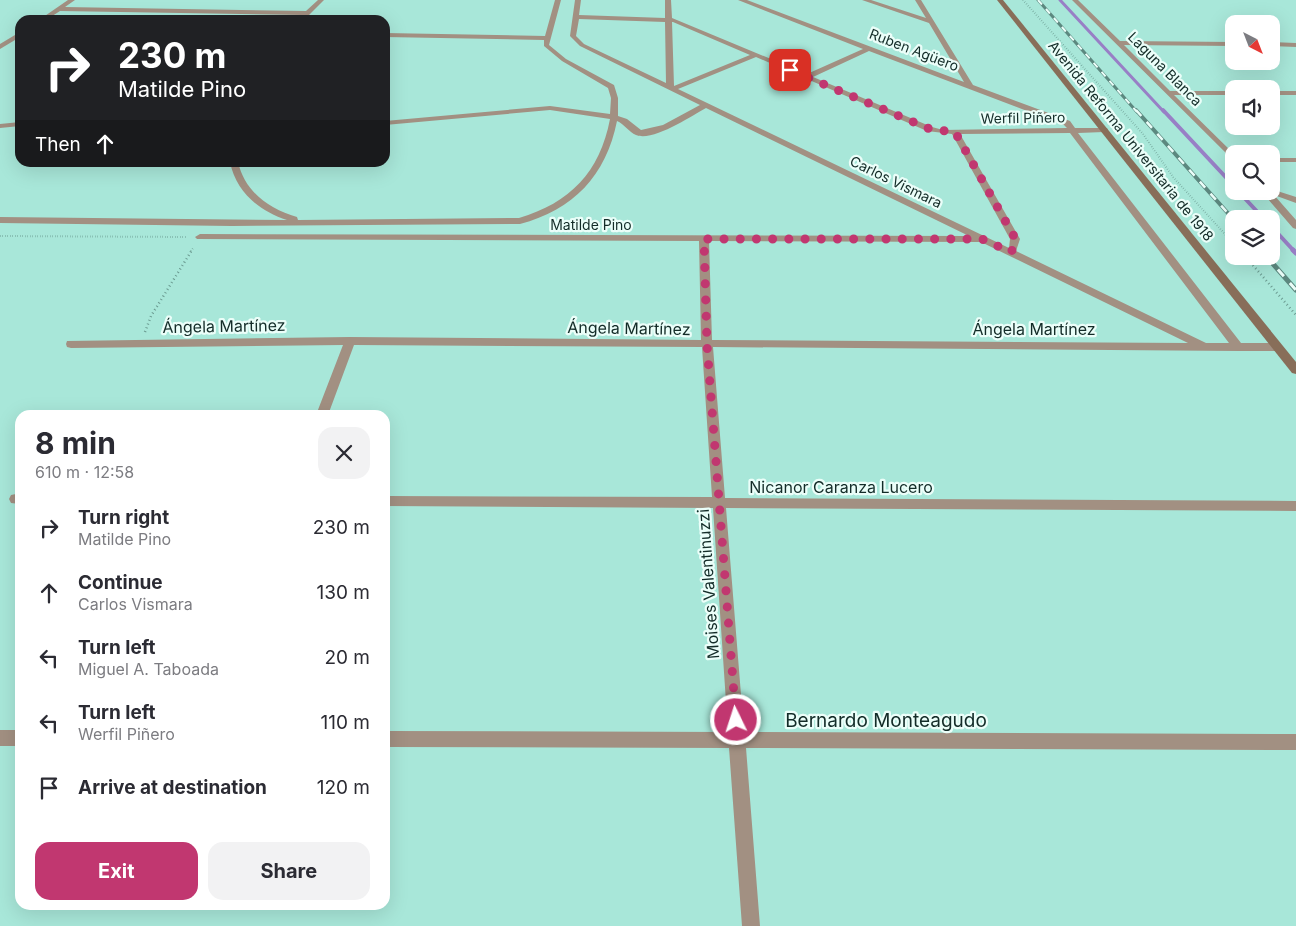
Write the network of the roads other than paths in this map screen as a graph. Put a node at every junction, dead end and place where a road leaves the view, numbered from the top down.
1 (72, 0) edge
2 (321, 0) edge
3 (331, 0) edge
4 (578, 0) edge
5 (668, 0) edge
6 (741, 0) edge
7 (865, 0) edge
8 (918, 0) edge
9 (1000, 0) edge
10 (1075, 0) edge
11 (555, 5) edge
12 (315, 7) junction
13 (58, 9) junction
14 (177, 11) junction
15 (308, 13) junction
16 (49, 15) edge
17 (173, 15) edge
18 (306, 15) edge
19 (575, 17) junction
20 (667, 19) junction
21 (932, 22) junction
22 (390, 35) edge
23 (15, 37) edge
24 (548, 38) junction
25 (1120, 43) junction
26 (1225, 44) edge
27 (1280, 44) edge
28 (1296, 45) edge
29 (0, 47) edge
30 (870, 48) junction
31 (755, 54) junction
32 (807, 77) junction
33 (970, 86) junction
34 (672, 87) junction
35 (1169, 93) junction
36 (1225, 93) edge
37 (1280, 93) edge
38 (1296, 93) edge
39 (707, 104) junction
40 (614, 117) junction
41 (390, 123) edge
42 (15, 124) edge
43 (0, 126) edge
44 (1073, 130) junction
45 (1104, 130) junction
46 (955, 132) junction
47 (1225, 150) edge
48 (1280, 160) edge
49 (1296, 160) edge
50 (236, 167) edge
51 (1280, 195) edge
52 (1273, 200) edge
53 (1296, 200) edge
54 (0, 220) edge
55 (308, 223) junction
56 (1296, 226) edge
57 (200, 238) road end
58 (704, 239) junction
59 (982, 239) junction
60 (1011, 252) junction
61 (350, 341) junction
62 (71, 344) dead end
63 (707, 345) junction
64 (1204, 346) junction
65 (1238, 347) junction
66 (1278, 347) junction
67 (1296, 370) edge
68 (324, 410) edge
69 (390, 501) edge
70 (720, 504) junction
71 (1296, 506) edge
72 (0, 738) edge
73 (15, 738) edge
74 (390, 739) edge
75 (738, 740) junction
76 (1296, 742) edge
77 (750, 926) edge

1 - 13 street
2 - 12 street
3 - 12 street
4 - 19 street
5 - 20 street
6 - 30 street, Ruben Agüero
7 - 21 street
8 - 21 street
9 - 45 main road, Avenida Reforma Universitaria de 1918
10 - 25 street, Laguna Blanca
11 - 24 street
12 - 15 street
13 - 14 street
13 - 16 street
14 - 15 street
14 - 17 street
15 - 18 street
19 - 20 street, Werfil Piñero
19 - 34 street, Carlos Vismara
20 - 31 street, Werfil Piñero
20 - 34 street
21 - 33 street
22 - 24 street
23 - 29 street
24 - 40 street
25 - 26 street
25 - 35 street, Laguna Blanca
27 - 28 street
30 - 32 street
30 - 33 street, Ruben Agüero
31 - 32 street, Werfil Piñero
31 - 34 street
32 - 46 street, Werfil Piñero
33 - 44 street, Ruben Agüero
34 - 39 street, Carlos Vismara
35 - 36 street
35 - 47 street, Laguna Blanca
37 - 38 street
39 - 40 street
39 - 59 street, Carlos Vismara
40 - 41 street
40 - 55 street
42 - 43 street
44 - 45 street, Werfil Piñero
44 - 46 street, Werfil Piñero
44 - 65 street
45 - 66 main road, Avenida Reforma Universitaria de 1918
46 - 60 street
48 - 49 street
50 - 55 street
51 - 53 street
52 - 56 street
54 - 55 street
57 - 58 street, Matilde Pino
58 - 59 street, Matilde Pino
58 - 63 street, Moises Valentinuzzi
59 - 60 street, Carlos Vismara
60 - 64 street, Carlos Vismara
61 - 62 street, Ángela Martínez
61 - 63 street, Ángela Martínez
61 - 68 street
63 - 64 street, Ángela Martínez
63 - 70 street, Moises Valentinuzzi
64 - 65 street, Ángela Martínez
65 - 66 street, Ángela Martínez
66 - 67 main road, Avenida Reforma Universitaria de 1918
69 - 70 street, Nicanor Caranza Lucero
70 - 71 street, Nicanor Caranza Lucero
70 - 75 street, Moises Valentinuzzi
72 - 73 street
74 - 75 street, Bernardo Monteagudo
75 - 76 street, Bernardo Monteagudo
75 - 77 street, Moises Valentinuzzi

